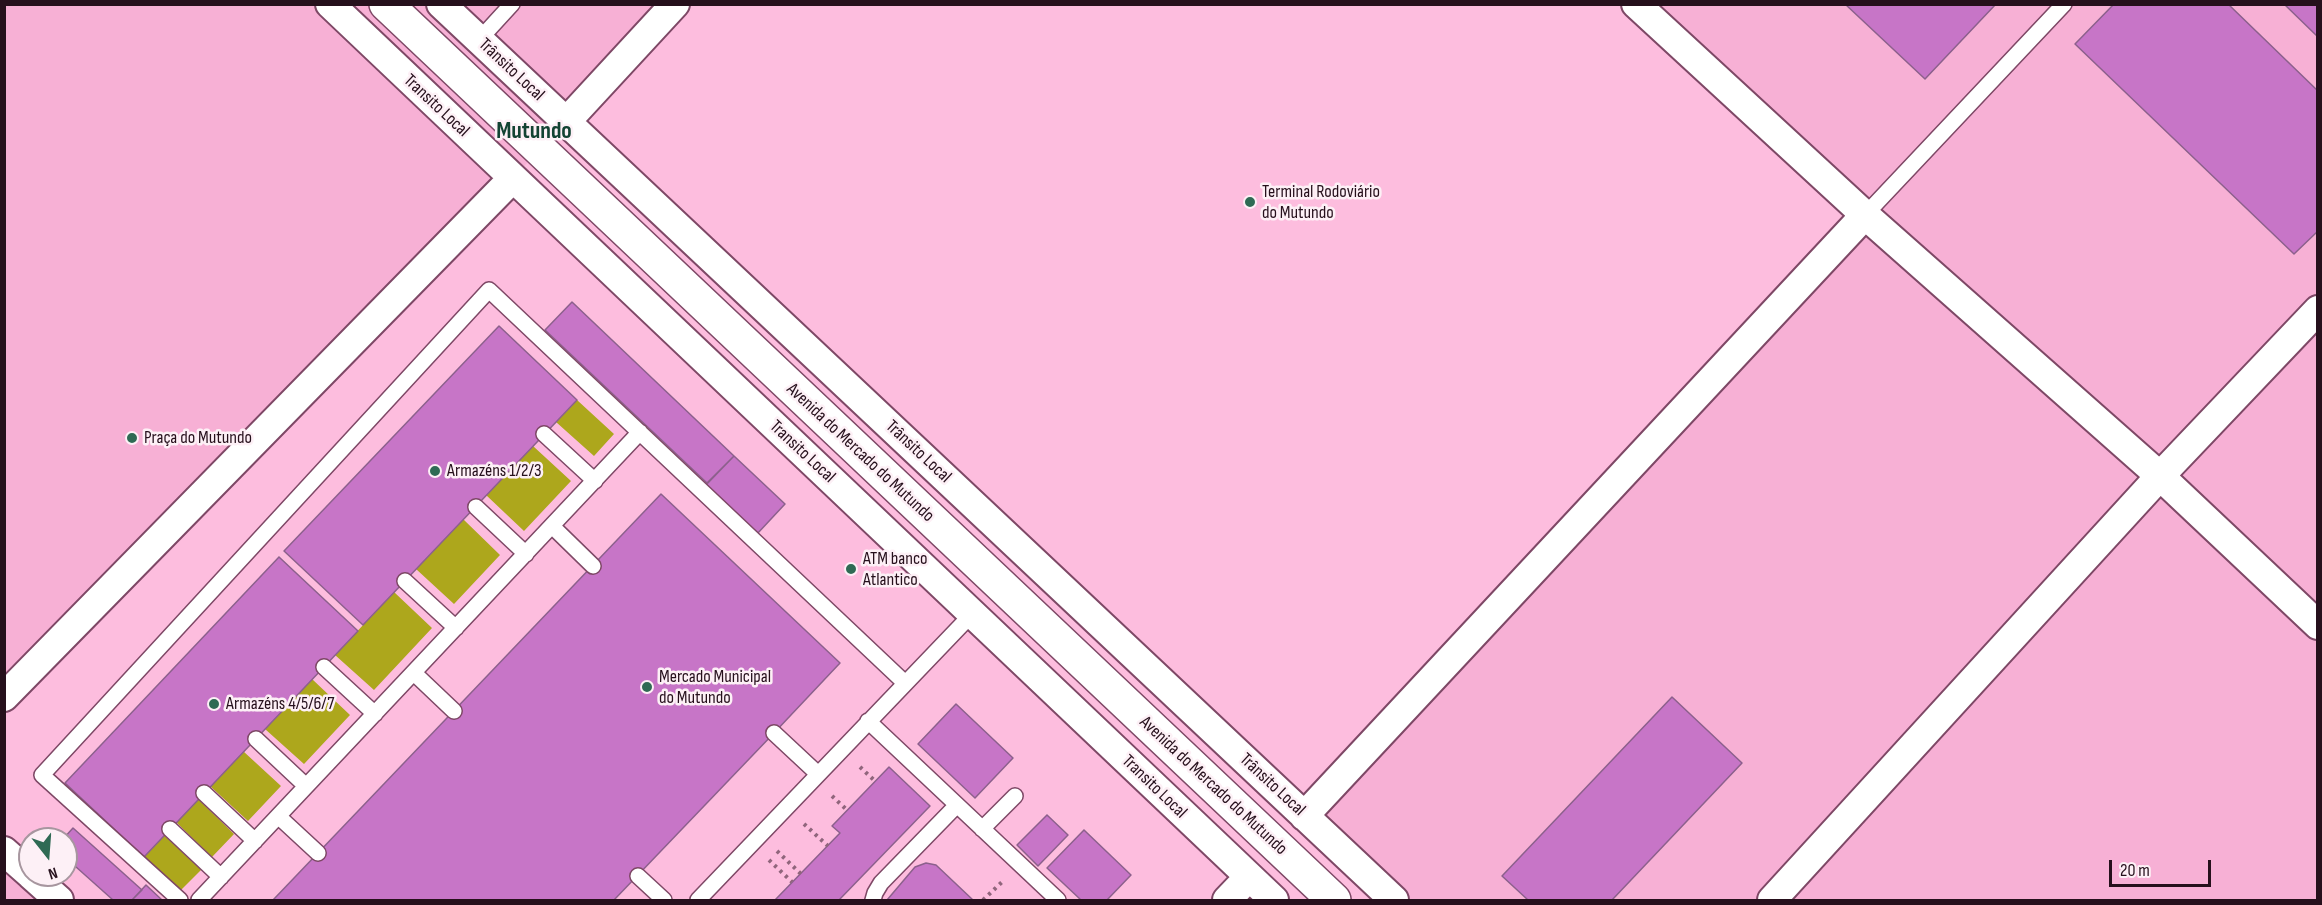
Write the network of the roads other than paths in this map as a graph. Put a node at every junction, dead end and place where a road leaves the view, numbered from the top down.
1 (330, 4) edge
2 (386, 4) edge
3 (441, 4) edge
4 (512, 4) edge
5 (675, 4) edge
6 (1636, 4) edge
7 (2064, 4) edge
8 (479, 40) junction
9 (566, 122) junction
10 (513, 178) junction
11 (1865, 215) junction
12 (2318, 310) edge
13 (640, 432) junction
14 (544, 434) dead end
15 (2160, 476) junction
16 (594, 480) junction
17 (476, 507) dead end
18 (552, 526) junction
19 (526, 554) junction
20 (593, 566) dead end
21 (405, 581) dead end
22 (972, 614) junction
23 (2318, 625) edge
24 (456, 628) junction
25 (324, 668) dead end
26 (414, 673) junction
27 (905, 683) junction
28 (4, 697) edge
29 (454, 711) dead end
30 (375, 714) junction
31 (868, 721) junction
32 (774, 733) dead end
33 (256, 739) dead end
34 (818, 774) junction
35 (306, 786) junction
36 (204, 793) dead end
37 (1015, 796) dead end
38 (957, 805) junction
39 (278, 816) junction
40 (1304, 816) junction
41 (170, 829) dead end
42 (982, 829) junction
43 (255, 841) junction
44 (4, 851) edge
45 (318, 853) dead end
46 (18, 864) edge
47 (638, 876) dead end
48 (221, 877) junction
49 (1249, 877) junction
50 (44, 887) edge
51 (59, 900) edge
52 (180, 900) edge
53 (200, 900) edge
54 (664, 900) edge
55 (698, 900) edge
56 (873, 900) edge
57 (1058, 900) edge
58 (1227, 900) edge
59 (1274, 900) edge
60 (1334, 900) edge
61 (1394, 900) edge
62 (1772, 900) edge

1 - 10 street, Transito Local
2 - 60 main road, Avenida do Mercado do Mutundo
3 - 8 street, Trânsito Local
4 - 8 lane
5 - 9 street
6 - 11 street
7 - 11 lane
8 - 9 street, Trânsito Local
9 - 40 street, Trânsito Local
10 - 22 street, Transito Local
10 - 28 street
11 - 15 street
11 - 40 street
12 - 15 street
13 - 16 lane
13 - 27 lane
13 - 52 lane
14 - 16 lane
15 - 23 street
15 - 62 street
16 - 18 lane
17 - 19 lane
18 - 19 lane
18 - 20 lane
19 - 24 lane
21 - 24 lane
22 - 27 lane
22 - 49 street, Transito Local
24 - 26 lane
25 - 30 lane
26 - 29 lane
26 - 30 lane
27 - 31 lane
30 - 35 lane
31 - 34 lane
31 - 38 lane
32 - 34 lane
33 - 35 lane
34 - 55 lane
35 - 39 lane
36 - 43 lane
37 - 42 lane
38 - 42 lane
38 - 56 lane
39 - 43 lane
39 - 45 lane
40 - 61 street, Trânsito Local
41 - 48 lane
42 - 57 lane
43 - 48 lane
44 - 46 street
47 - 54 lane
48 - 53 lane
49 - 58 street
49 - 59 street, Transito Local
50 - 51 street

